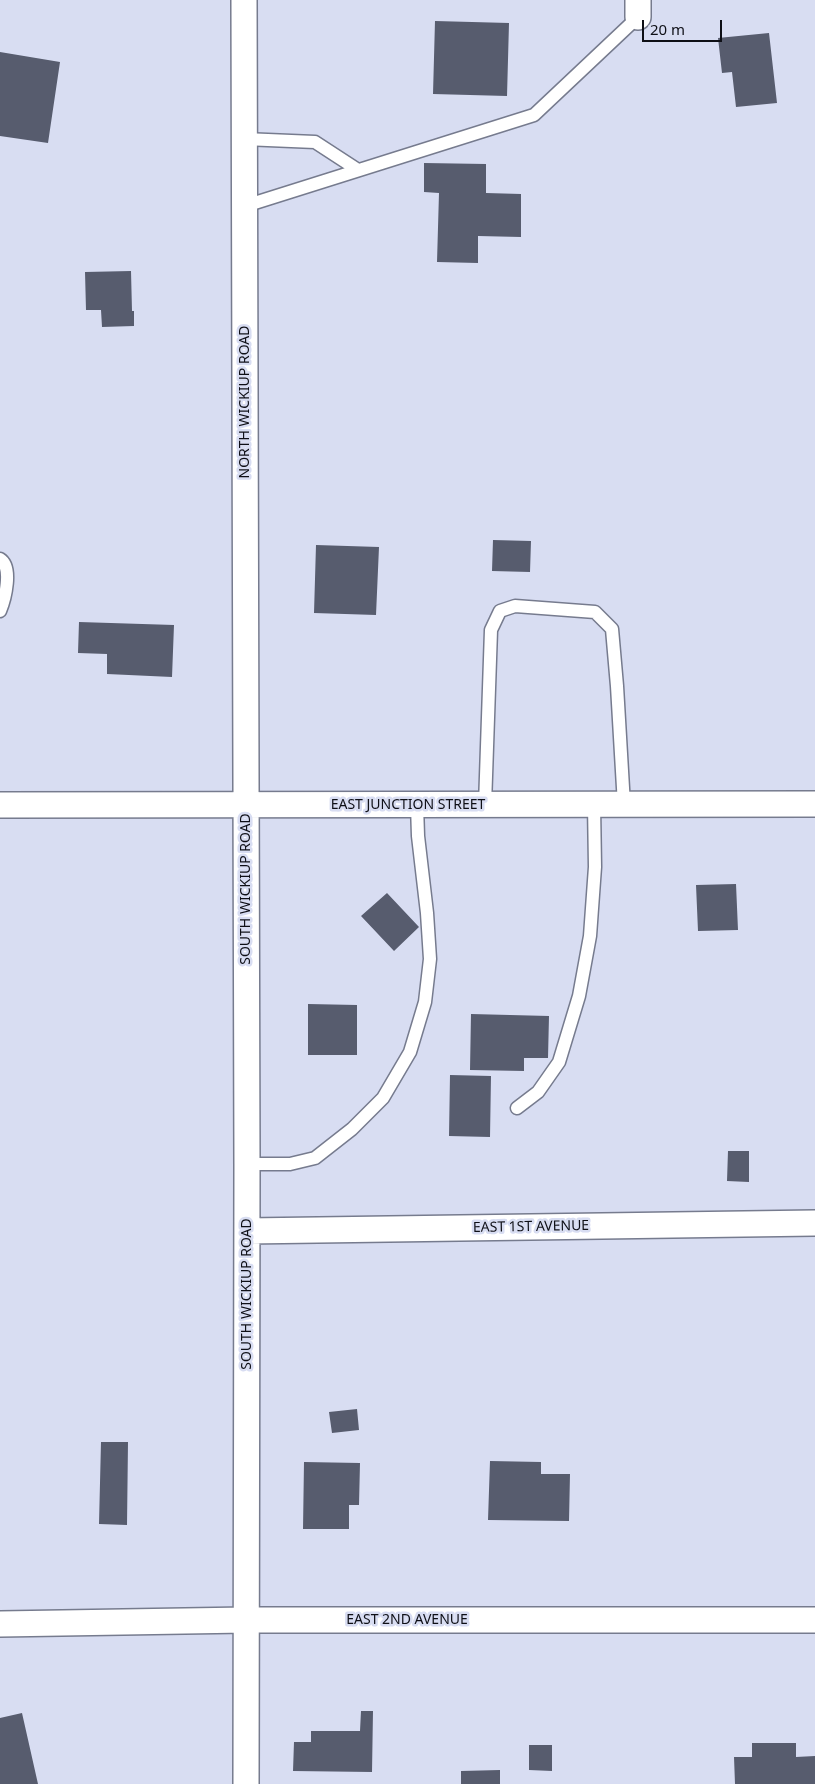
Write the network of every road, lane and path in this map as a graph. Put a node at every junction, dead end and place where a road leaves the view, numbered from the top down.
1 (244, 0) edge
2 (638, 8) edge
3 (244, 139) junction
4 (358, 170) junction
5 (245, 206) junction
6 (0, 559) edge
7 (0, 611) edge
8 (594, 804) junction
9 (624, 804) junction
10 (815, 804) edge
11 (0, 805) edge
12 (246, 805) junction
13 (417, 805) junction
14 (485, 805) junction
15 (517, 1108) dead end
16 (247, 1164) junction
17 (815, 1223) edge
18 (247, 1231) junction
19 (246, 1620) junction
20 (815, 1620) edge
21 (0, 1624) edge
22 (246, 1784) edge

1 - 3 street, NORTH WICKIUP ROAD
2 - 4 lane
3 - 4 lane
3 - 5 street, NORTH WICKIUP ROAD
4 - 5 lane
5 - 12 street, NORTH WICKIUP ROAD
6 - 7 lane
8 - 9 street, EAST JUNCTION STREET
8 - 14 street, EAST JUNCTION STREET
8 - 15 lane
9 - 10 street, EAST JUNCTION STREET
9 - 14 lane
11 - 12 street, EAST JUNCTION STREET
12 - 13 street, EAST JUNCTION STREET
12 - 16 street, SOUTH WICKIUP ROAD
13 - 14 street, EAST JUNCTION STREET
13 - 16 lane
16 - 18 street, SOUTH WICKIUP ROAD
17 - 18 street, EAST 1ST AVENUE
18 - 19 street, SOUTH WICKIUP ROAD
19 - 20 street, EAST 2ND AVENUE
19 - 21 street, EAST 2ND AVENUE
19 - 22 street, SOUTH WICKIUP ROAD

